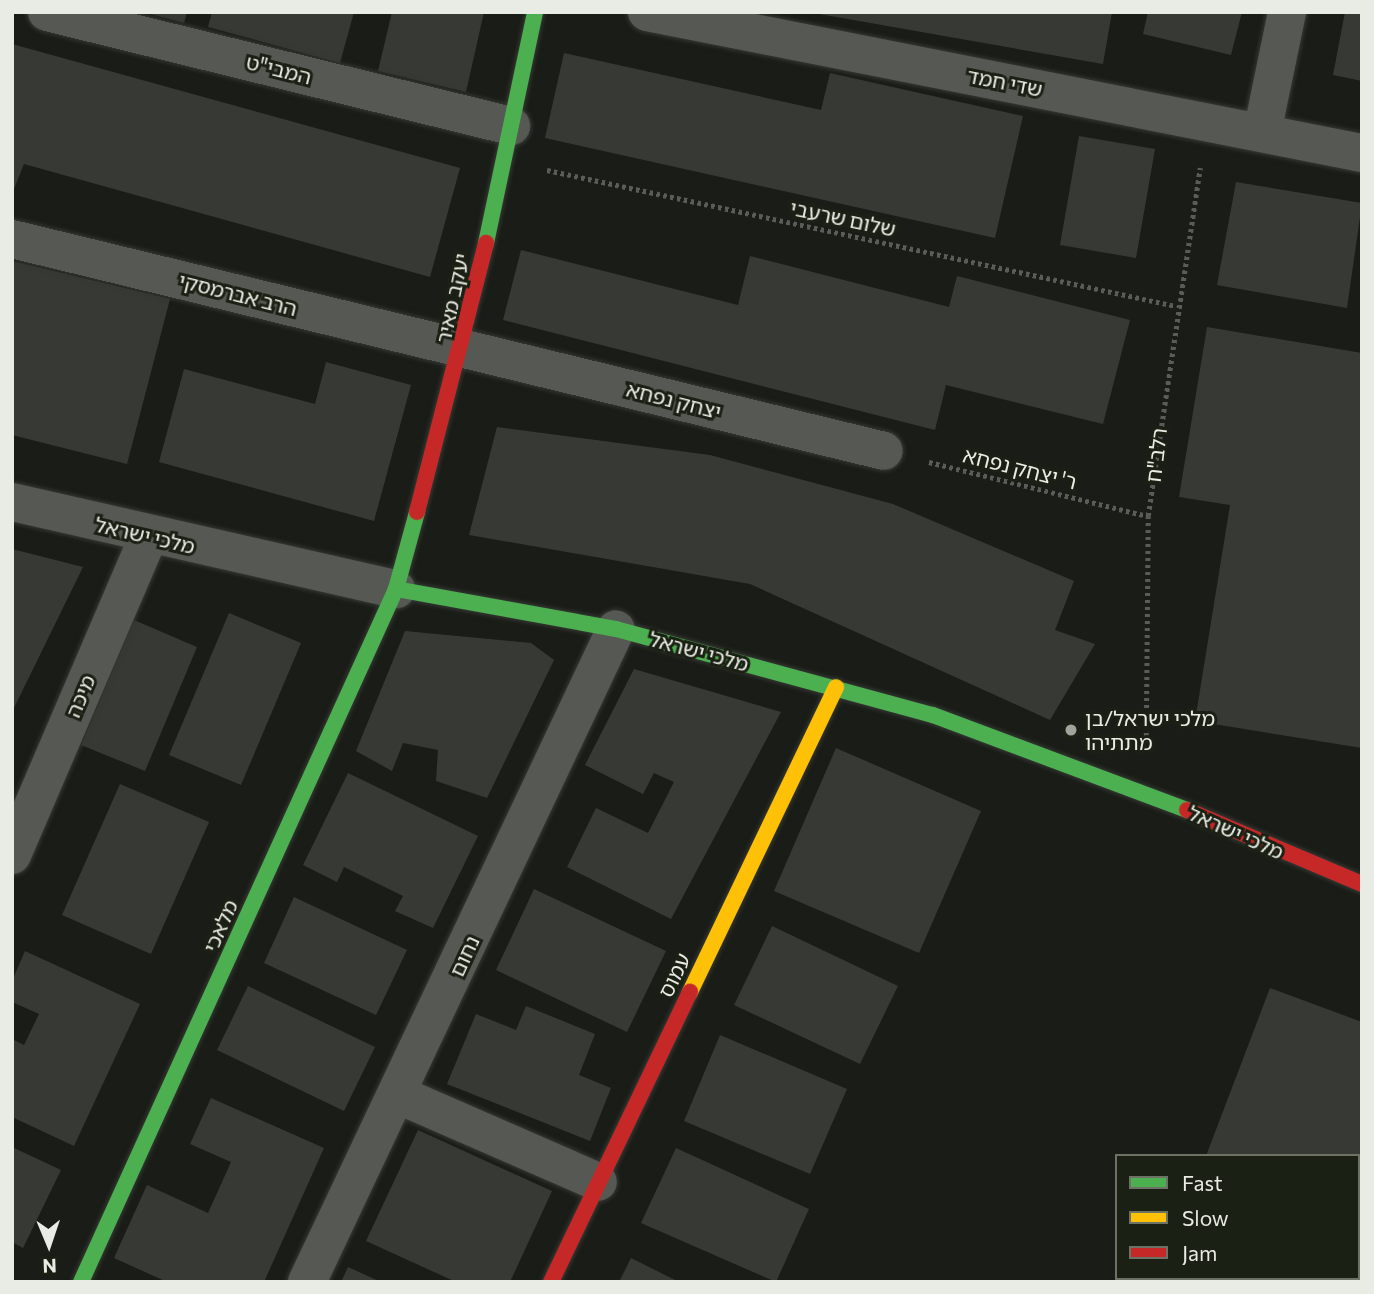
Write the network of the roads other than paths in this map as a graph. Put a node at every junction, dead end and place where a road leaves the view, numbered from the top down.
1 (47, 12) edge
2 (535, 12) edge
3 (647, 12) edge
4 (1287, 12) edge
5 (1262, 133) junction
6 (507, 144) junction
7 (1362, 153) edge
8 (12, 239) edge
9 (463, 349) junction
10 (884, 451) road end
11 (12, 502) edge
12 (148, 537) junction
13 (397, 589) junction
14 (616, 629) junction
15 (835, 687) junction
16 (12, 855) edge
17 (1362, 884) edge
18 (399, 1095) junction
19 (598, 1182) junction
20 (81, 1282) edge
21 (307, 1282) edge
22 (551, 1282) edge

1 - 6 street, המבי"ט
2 - 6 street, יעקב מאיר
3 - 5 street, שדי חמד
4 - 5 street
5 - 7 street, שדי חמד
6 - 9 street, יעקב מאיר
8 - 9 street, הרב אברמסקי
9 - 10 street, יצחק נפחא
9 - 13 street, יעקב מאיר
11 - 12 street, מלכי ישראל
12 - 13 street, מלכי ישראל
12 - 16 street, מיכה
13 - 14 street, מלכי ישראל
13 - 20 street, מלאכי
14 - 15 street, מלכי ישראל
14 - 18 street, נחום
15 - 17 street, מלכי ישראל
15 - 19 street, עמוס
18 - 19 street
18 - 21 street, נחום
19 - 22 street, עמוס

